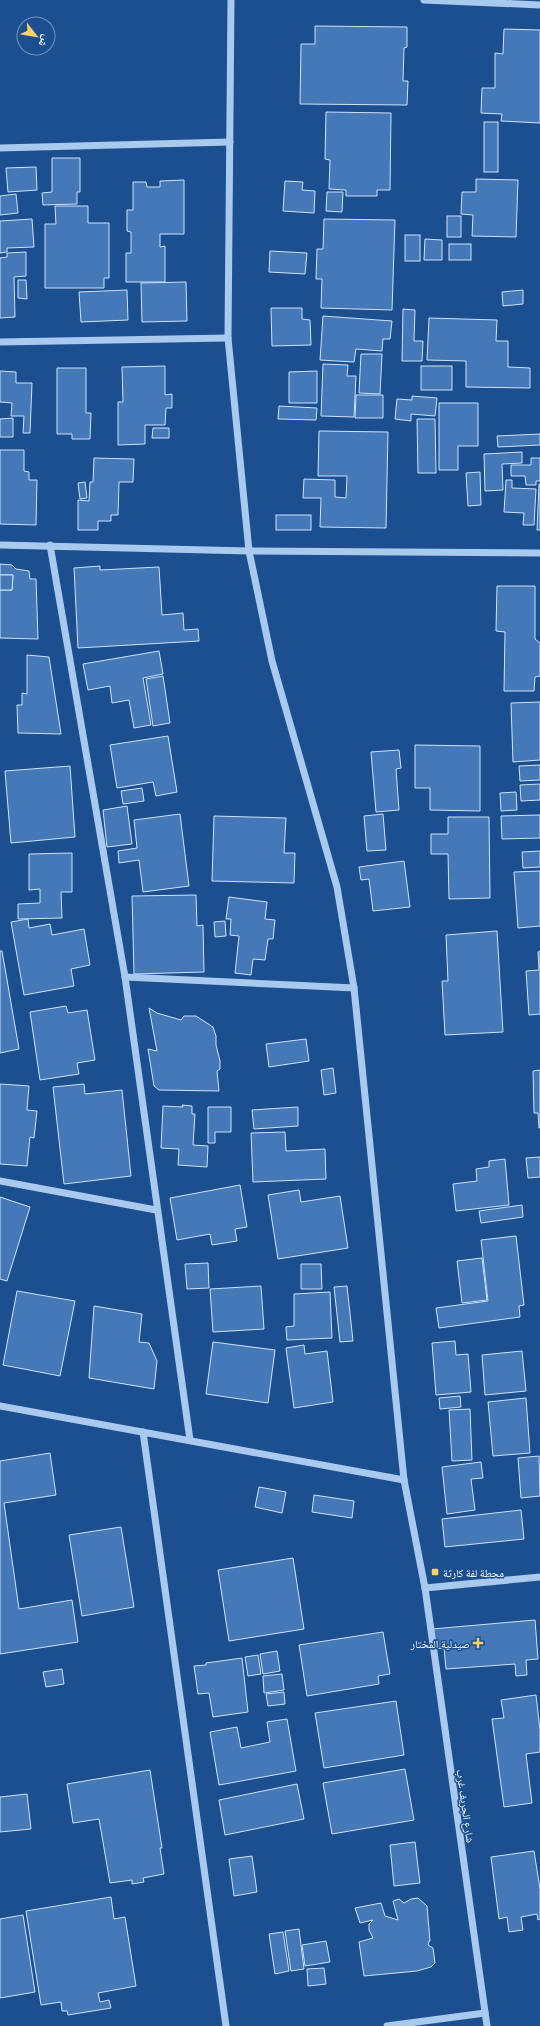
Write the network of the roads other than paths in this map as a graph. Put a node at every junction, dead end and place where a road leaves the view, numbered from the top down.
1 (230, 0) edge
2 (424, 0) edge
3 (540, 5) edge
4 (230, 142) junction
5 (0, 148) edge
6 (228, 338) junction
7 (0, 342) edge
8 (0, 546) edge
9 (50, 546) junction
10 (250, 551) junction
11 (540, 552) edge
12 (125, 977) junction
13 (354, 988) junction
14 (0, 1181) edge
15 (156, 1210) junction
16 (0, 1406) edge
17 (143, 1432) junction
18 (190, 1440) junction
19 (404, 1480) junction
20 (540, 1577) edge
21 (424, 1588) junction
22 (484, 2012) junction
23 (226, 2026) edge
24 (387, 2026) edge
25 (487, 2026) edge

1 - 4 street, شارع الجريف غرب
2 - 3 street
4 - 5 street
4 - 6 street, شارع الجريف غرب
6 - 7 street
6 - 10 street, شارع الجريف غرب
8 - 9 street
9 - 10 street
9 - 12 street
10 - 11 street
10 - 13 street, شارع الجريف غرب
12 - 13 street
12 - 15 street
13 - 19 street, شارع الجريف غرب
14 - 15 street
15 - 18 street
16 - 17 street
17 - 18 street
17 - 23 street
18 - 19 street
19 - 21 street, شارع الجريف غرب
20 - 21 street
21 - 22 street, شارع الجريف غرب
22 - 24 street
22 - 25 street, شارع الجريف غرب

